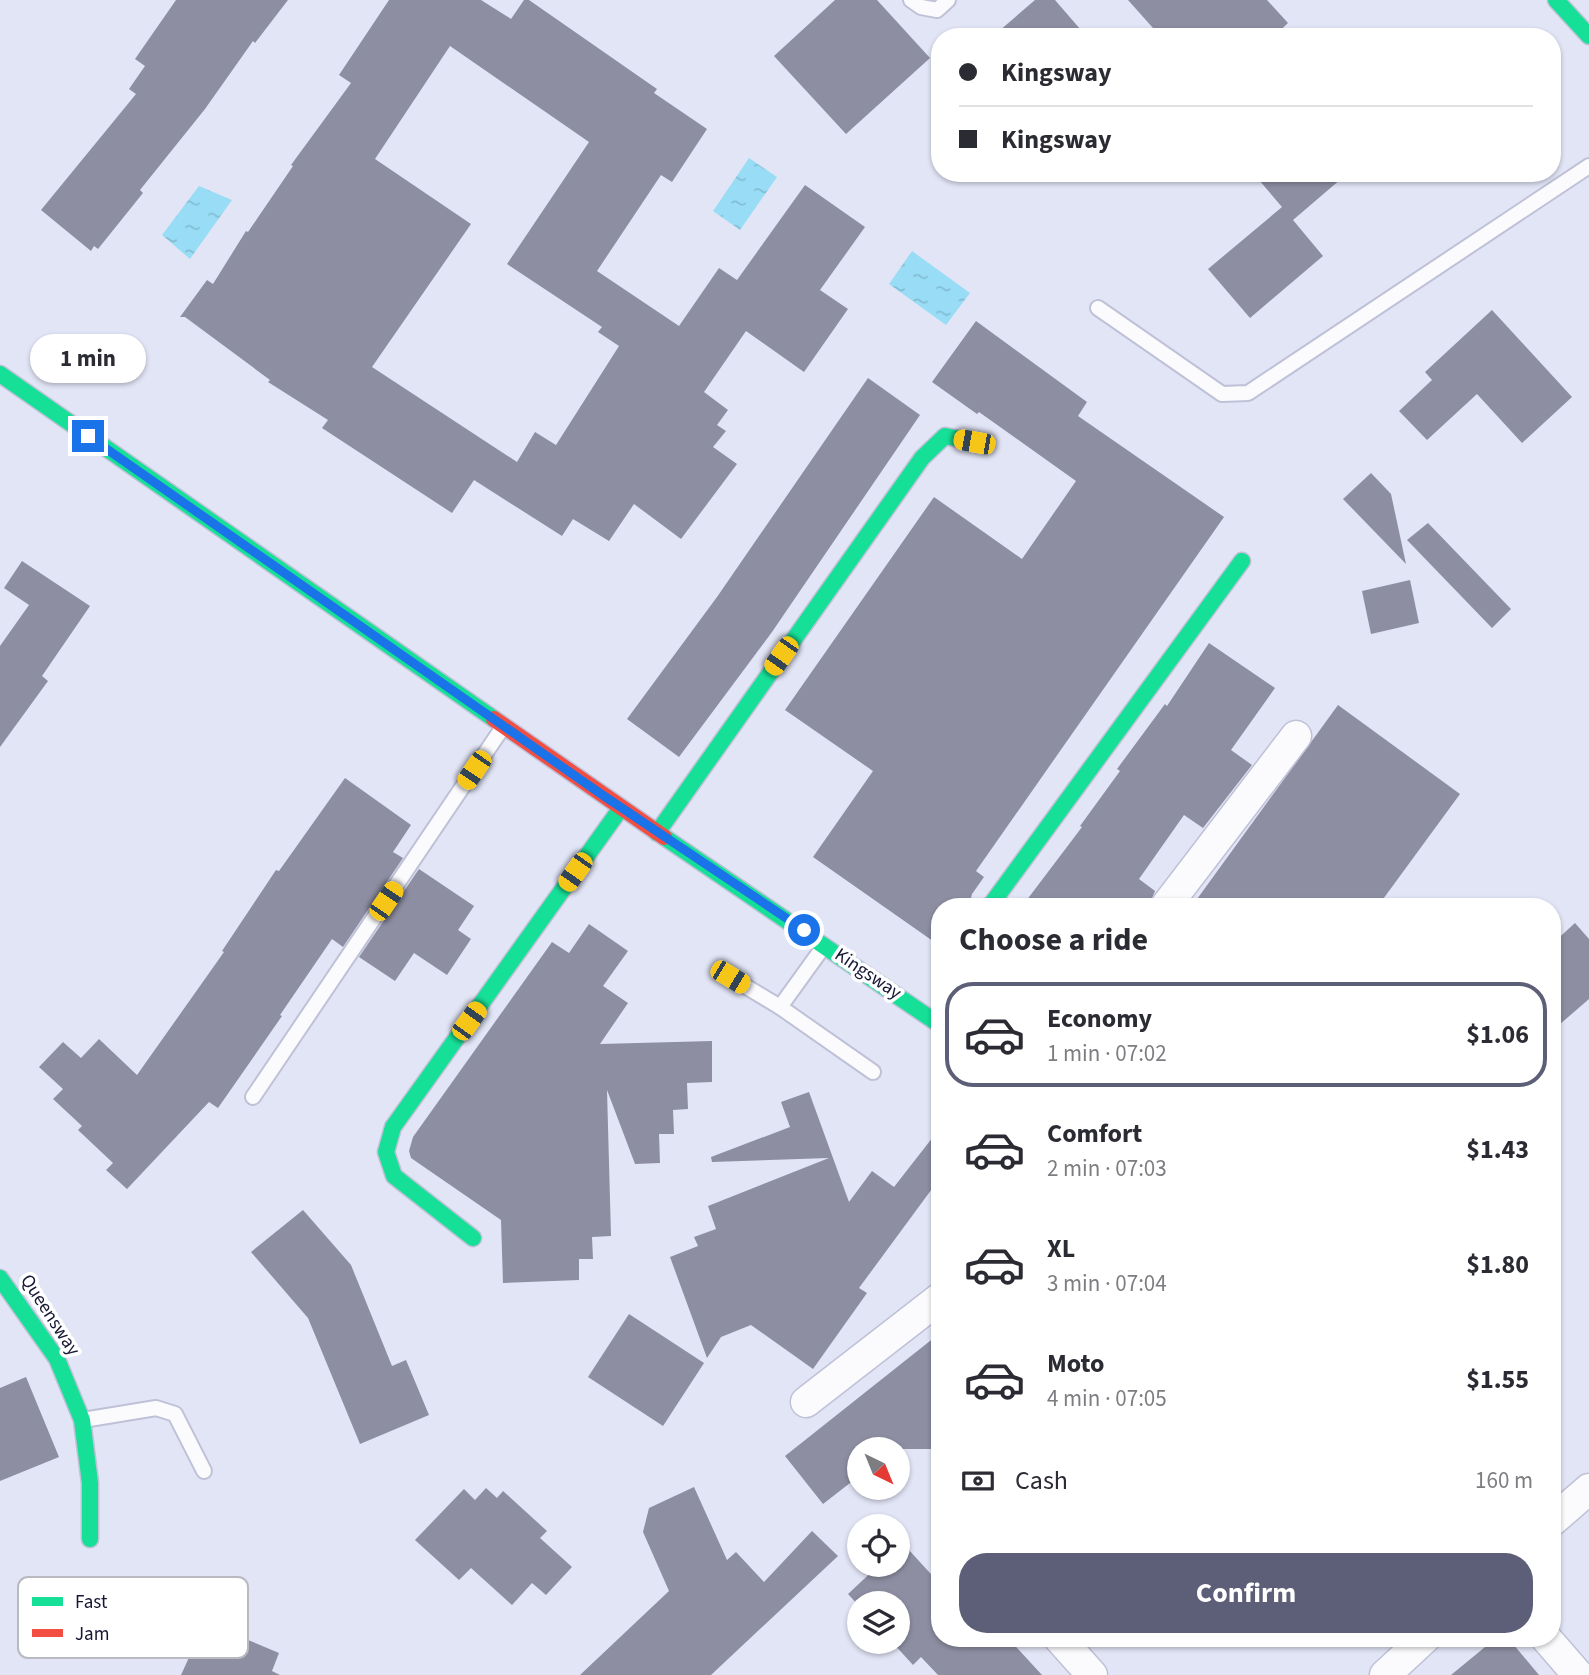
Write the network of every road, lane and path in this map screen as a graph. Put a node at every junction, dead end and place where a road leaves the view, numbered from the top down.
1 (911, 0) edge
2 (948, 0) edge
3 (1556, 0) edge
4 (1589, 36) edge
5 (1589, 166) edge
6 (1098, 308) dead end
7 (0, 374) edge
8 (974, 442) dead end
9 (1242, 561) dead end
10 (504, 726) junction
11 (1296, 736) dead end
12 (621, 808) junction
13 (657, 832) junction
14 (996, 898) edge
15 (1172, 898) edge
16 (824, 944) junction
17 (730, 977) dead end
18 (780, 1007) junction
19 (931, 1010) edge
20 (873, 1072) dead end
21 (253, 1097) dead end
22 (473, 1238) dead end
23 (0, 1278) edge
24 (931, 1305) edge
25 (806, 1402) dead end
26 (82, 1420) junction
27 (204, 1471) dead end
28 (1589, 1489) edge
29 (1561, 1513) edge
30 (90, 1539) dead end
31 (1067, 1647) edge
32 (1415, 1647) edge
33 (1554, 1647) edge
34 (1092, 1675) edge
35 (1385, 1675) edge
36 (1578, 1675) edge

1 - 2 lane
3 - 4 street
5 - 6 lane
7 - 10 street, Kingsway
8 - 13 street
9 - 14 street
10 - 12 street, Kingsway
10 - 21 lane
11 - 15 street
12 - 13 street, Kingsway
12 - 22 street
13 - 16 street, Kingsway
16 - 18 lane
16 - 19 street, Kingsway
17 - 18 lane
18 - 20 lane
23 - 26 street, Queensway
24 - 25 street
26 - 27 lane
26 - 30 street, Queensway
28 - 29 street
31 - 34 street
32 - 35 street
33 - 36 street

